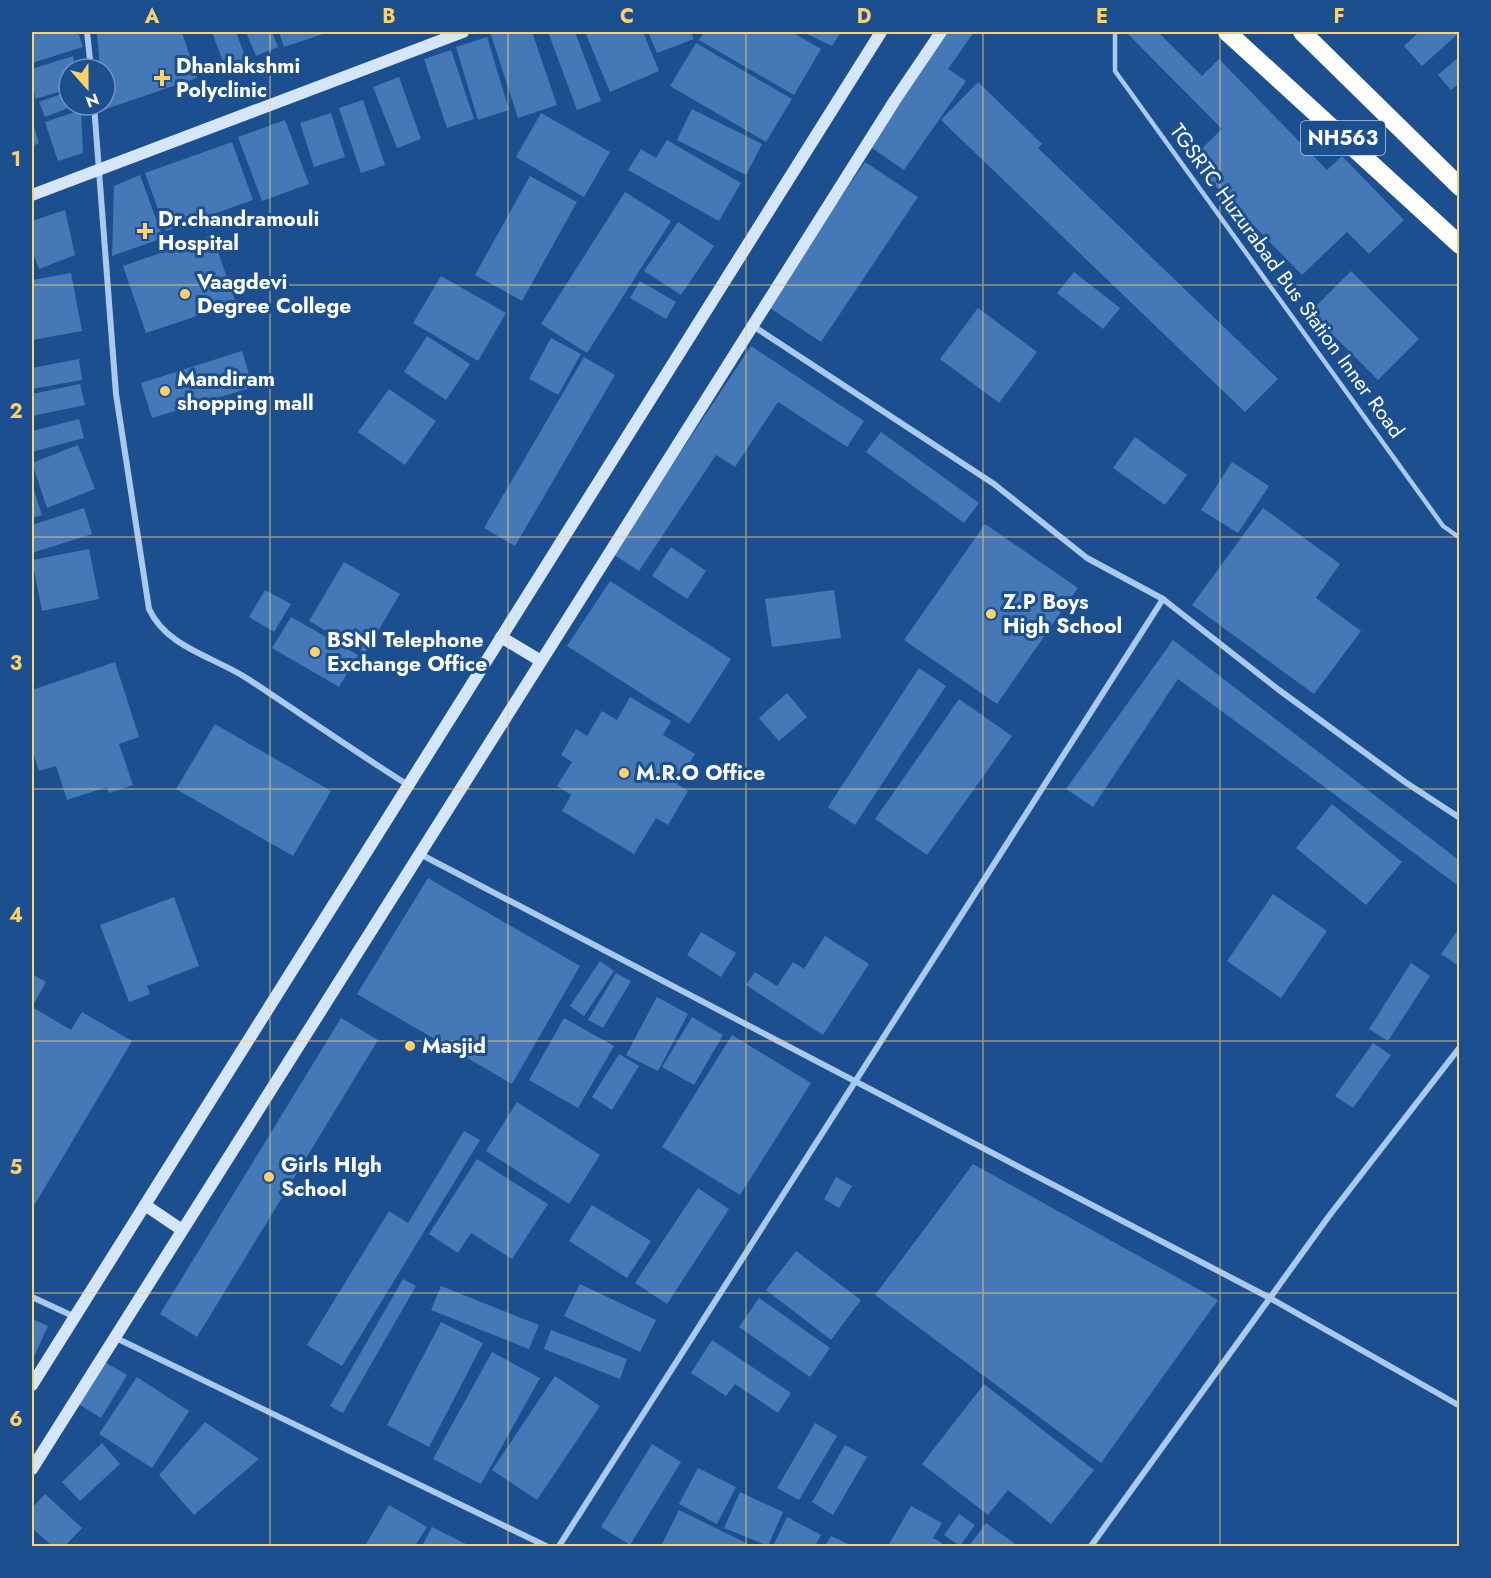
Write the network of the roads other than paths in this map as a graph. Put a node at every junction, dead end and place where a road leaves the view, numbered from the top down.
1 (87, 32) edge
2 (463, 32) edge
3 (881, 32) edge
4 (941, 32) edge
5 (1115, 32) edge
6 (1227, 32) edge
7 (1302, 32) edge
8 (90, 57) edge
9 (95, 117) edge
10 (100, 169) junction
11 (1460, 187) edge
12 (32, 195) edge
13 (1460, 245) edge
14 (753, 326) junction
15 (1460, 538) edge
16 (1163, 599) junction
17 (501, 637) junction
18 (541, 662) junction
19 (408, 785) junction
20 (1460, 818) edge
21 (420, 853) junction
22 (1460, 1047) edge
23 (857, 1081) junction
24 (145, 1205) junction
25 (182, 1230) junction
26 (32, 1297) edge
27 (1270, 1298) junction
28 (75, 1317) junction
29 (115, 1337) junction
30 (32, 1385) edge
31 (1460, 1406) edge
32 (32, 1470) edge
33 (546, 1546) edge
34 (559, 1546) edge
35 (1091, 1546) edge

1 - 8 street
2 - 10 main road
3 - 17 main road
4 - 14 main road
5 - 15 lane, TGSRTC Huzurabad Bus Station Inner Road
6 - 13 highway, NH563
7 - 11 highway, NH563
9 - 10 street
10 - 12 main road
10 - 19 street
14 - 16 street
14 - 18 main road
16 - 20 street
16 - 23 street
17 - 18 main road
17 - 19 main road
18 - 21 main road
19 - 24 main road
21 - 23 street
21 - 25 main road
22 - 27 street
23 - 27 street
23 - 34 street
24 - 25 main road
24 - 28 main road
25 - 29 main road
26 - 28 street
27 - 31 street
27 - 35 street
28 - 30 main road
29 - 32 main road
29 - 33 street

